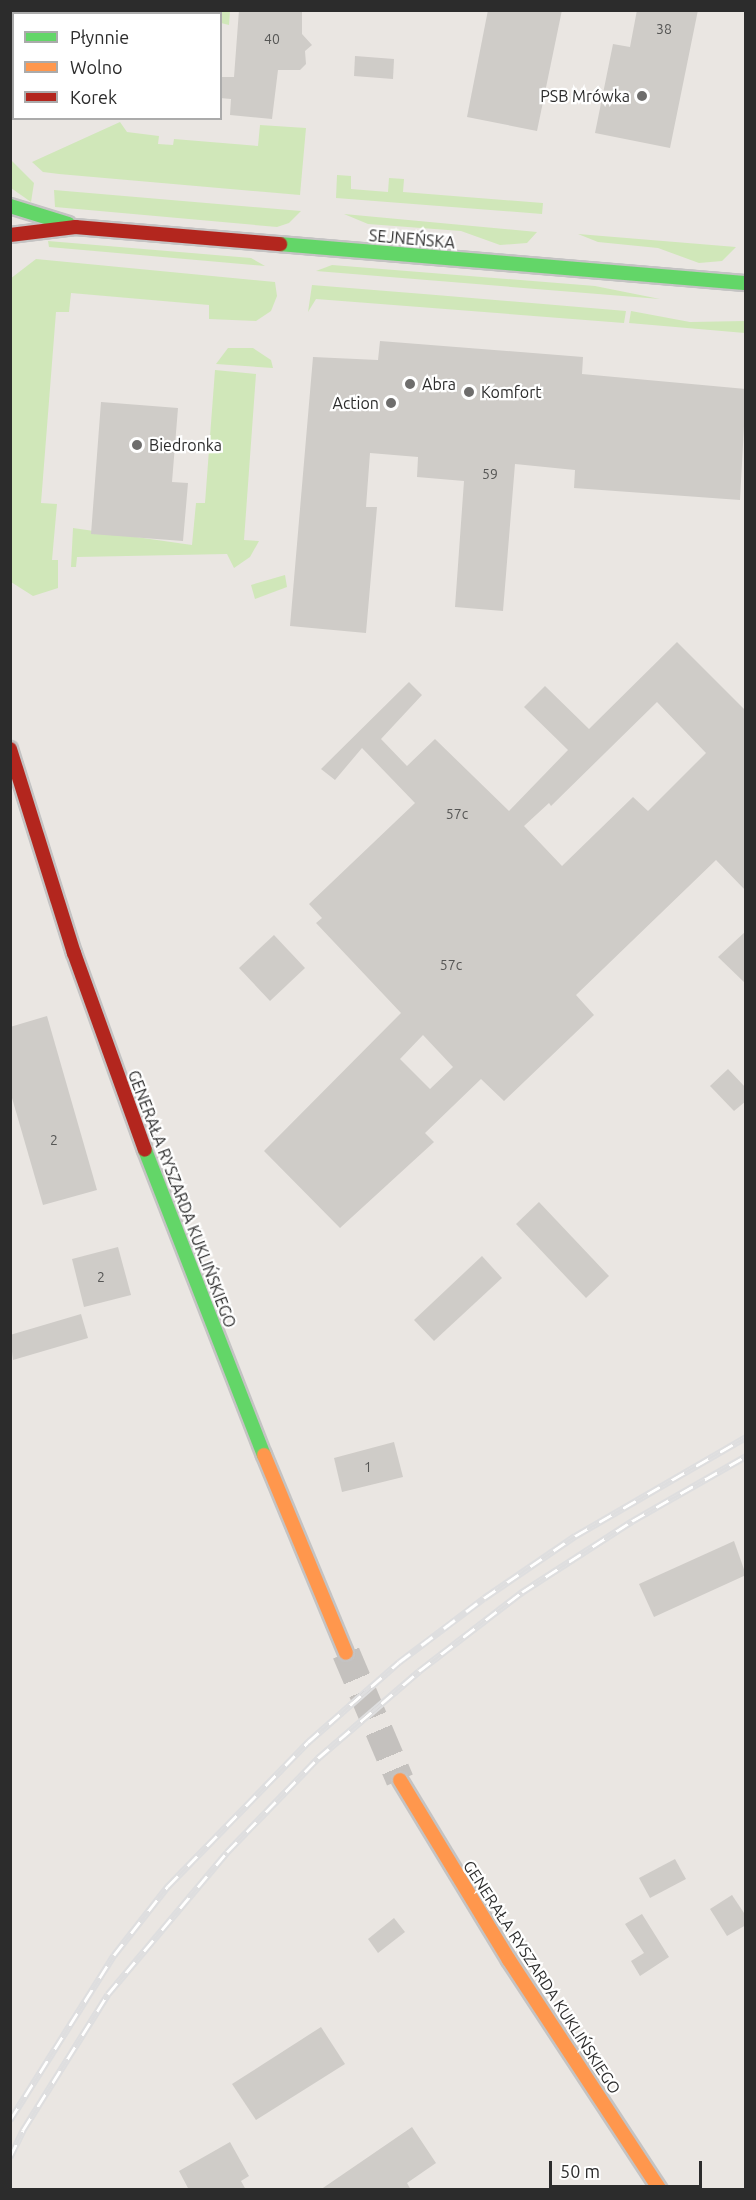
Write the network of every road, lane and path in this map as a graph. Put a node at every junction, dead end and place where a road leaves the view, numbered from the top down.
1 (10, 207) edge
2 (76, 227) junction
3 (10, 236) edge
4 (746, 283) edge
5 (10, 749) edge
6 (346, 1653) tunnel mouth
7 (399, 1780) tunnel mouth
8 (660, 2190) edge

1 - 2 main road, SEJNEŃSKA
2 - 3 main road, SEJNEŃSKA
2 - 4 main road, SEJNEŃSKA
5 - 6 main road, GENERAŁA RYSZARDA KUKLIŃSKIEGO
7 - 8 main road, GENERAŁA RYSZARDA KUKLIŃSKIEGO

